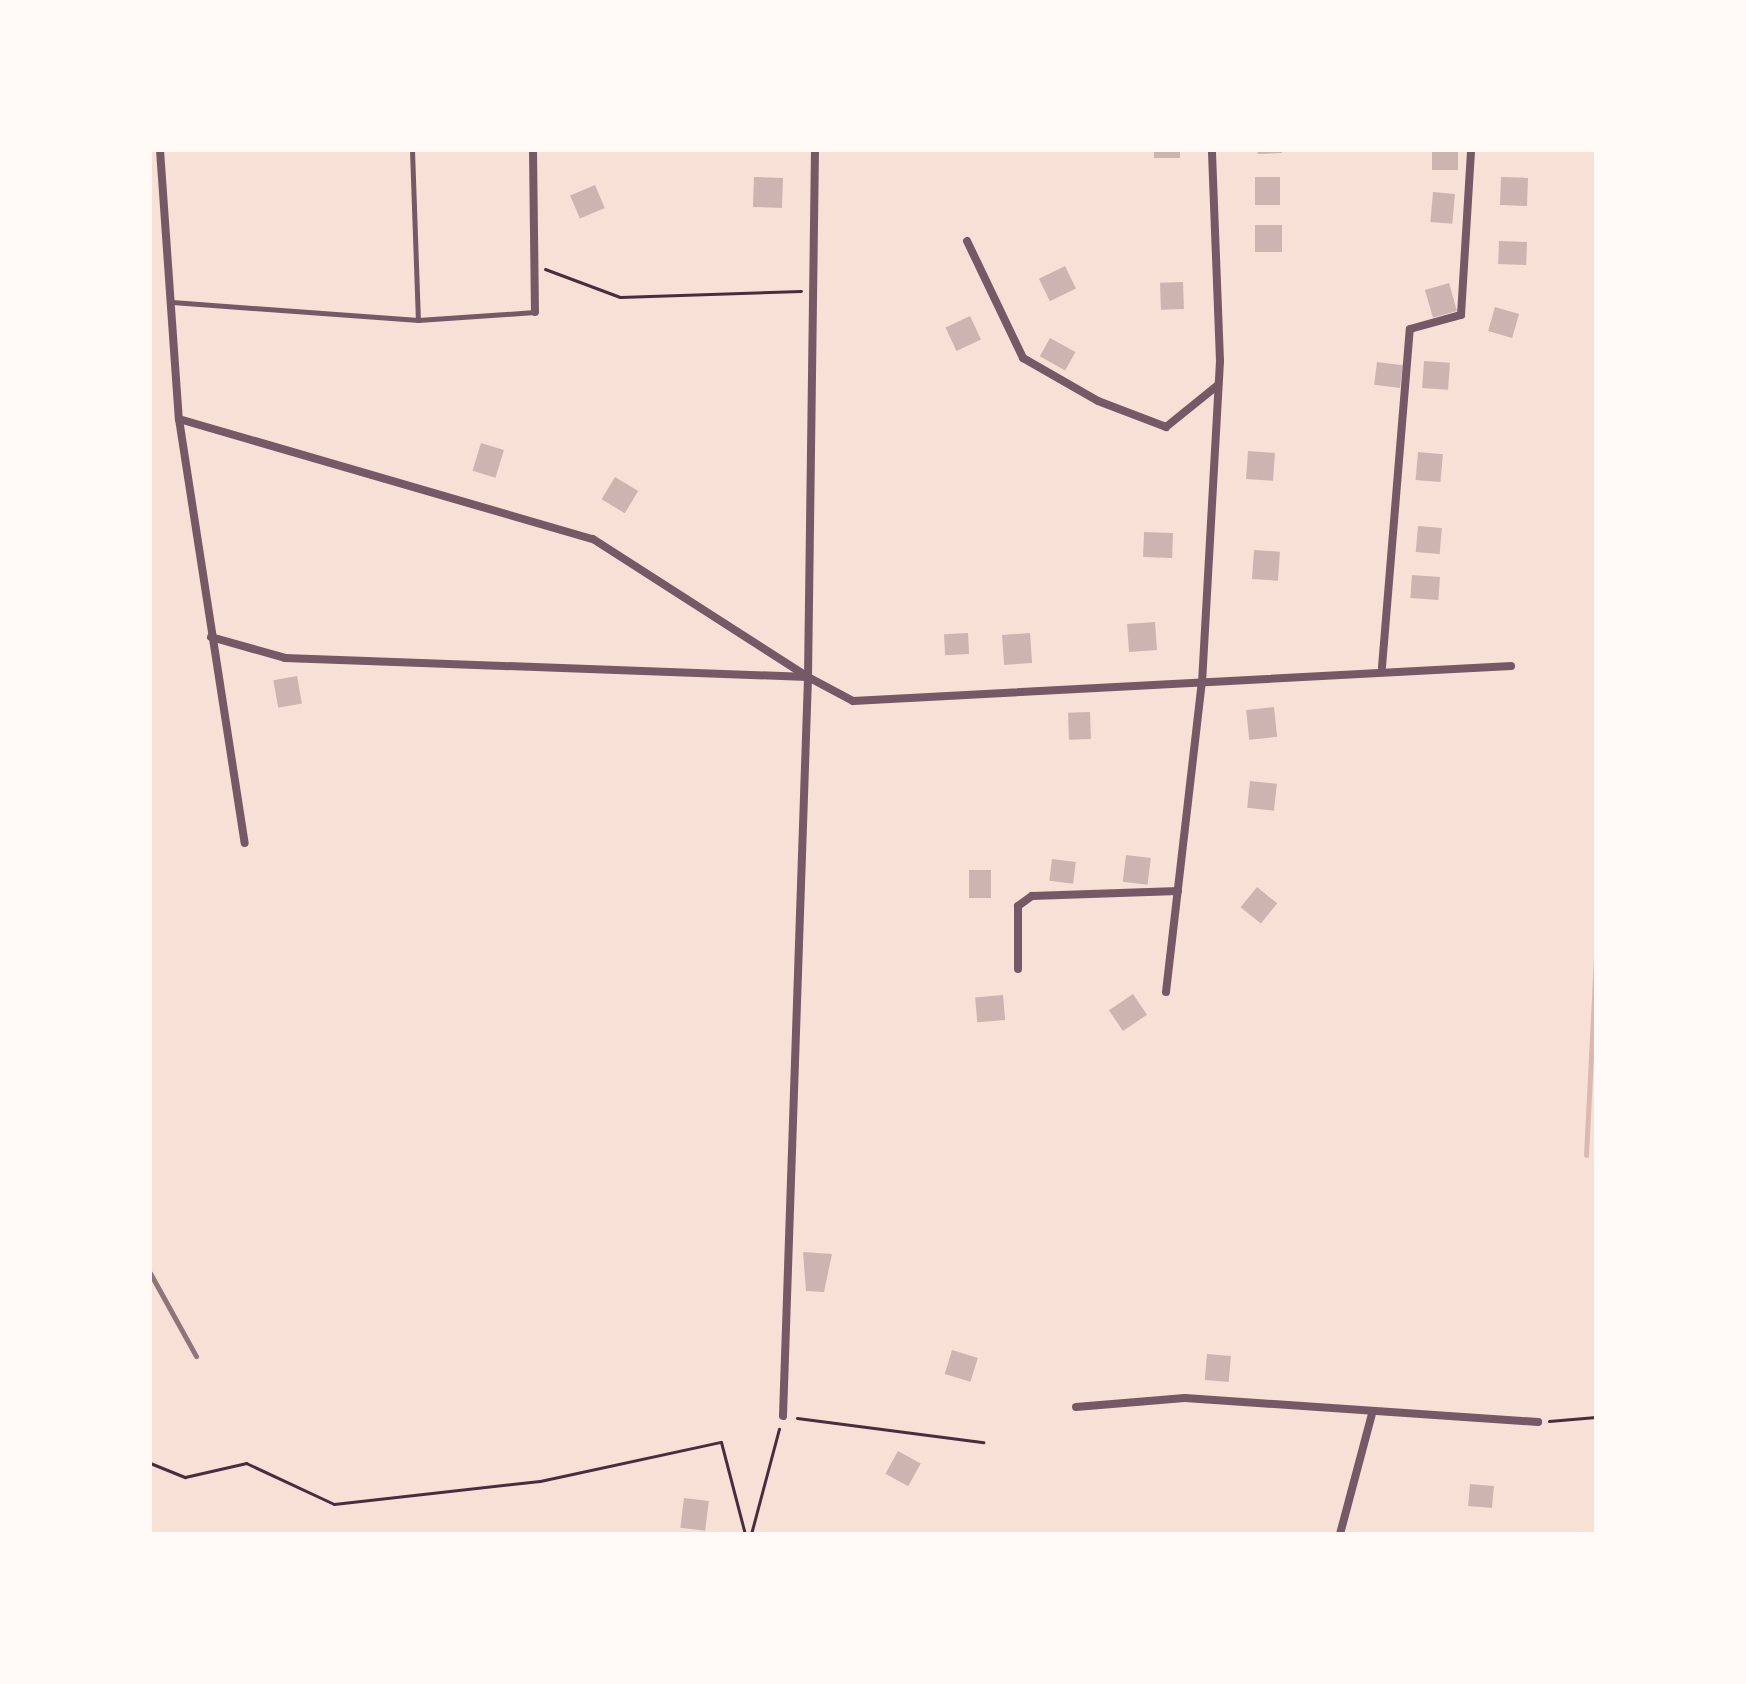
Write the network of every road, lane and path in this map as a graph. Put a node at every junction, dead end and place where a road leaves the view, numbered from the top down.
1 (160, 150) edge
2 (412, 150) edge
3 (533, 150) edge
4 (815, 150) edge
5 (1212, 150) edge
6 (1471, 150) edge
7 (967, 241) dead end
8 (534, 265) junction
9 (813, 291) junction
10 (171, 302) junction
11 (535, 312) joint
12 (418, 320) junction
13 (1218, 385) junction
14 (179, 419) junction
15 (211, 637) junction
16 (1511, 666) dead end
17 (1382, 667) junction
18 (808, 677) junction
19 (1202, 683) junction
20 (245, 843) dead end
21 (1178, 891) junction
22 (1018, 969) dead end
23 (1166, 992) dead end
24 (1076, 1407) dead end
25 (1372, 1414) junction
26 (783, 1416) junction
27 (1596, 1417) edge
28 (1538, 1422) joint
29 (983, 1442) dead end
30 (150, 1463) edge
31 (745, 1534) edge
32 (751, 1534) edge
33 (1340, 1534) edge

1 - 10 street
2 - 12 lane
3 - 8 street
4 - 9 street
5 - 13 street
6 - 17 street
7 - 13 street
8 - 9 path
8 - 11 street
9 - 18 street
10 - 12 lane
10 - 14 street
11 - 12 lane
13 - 19 street
14 - 15 street
14 - 18 street
15 - 18 street
15 - 20 street
16 - 17 street
17 - 19 street
18 - 19 street
18 - 26 street
19 - 21 street
21 - 22 street
21 - 23 street
24 - 25 street
25 - 28 street
25 - 33 street
26 - 29 path
26 - 32 path
27 - 28 path
30 - 31 path

